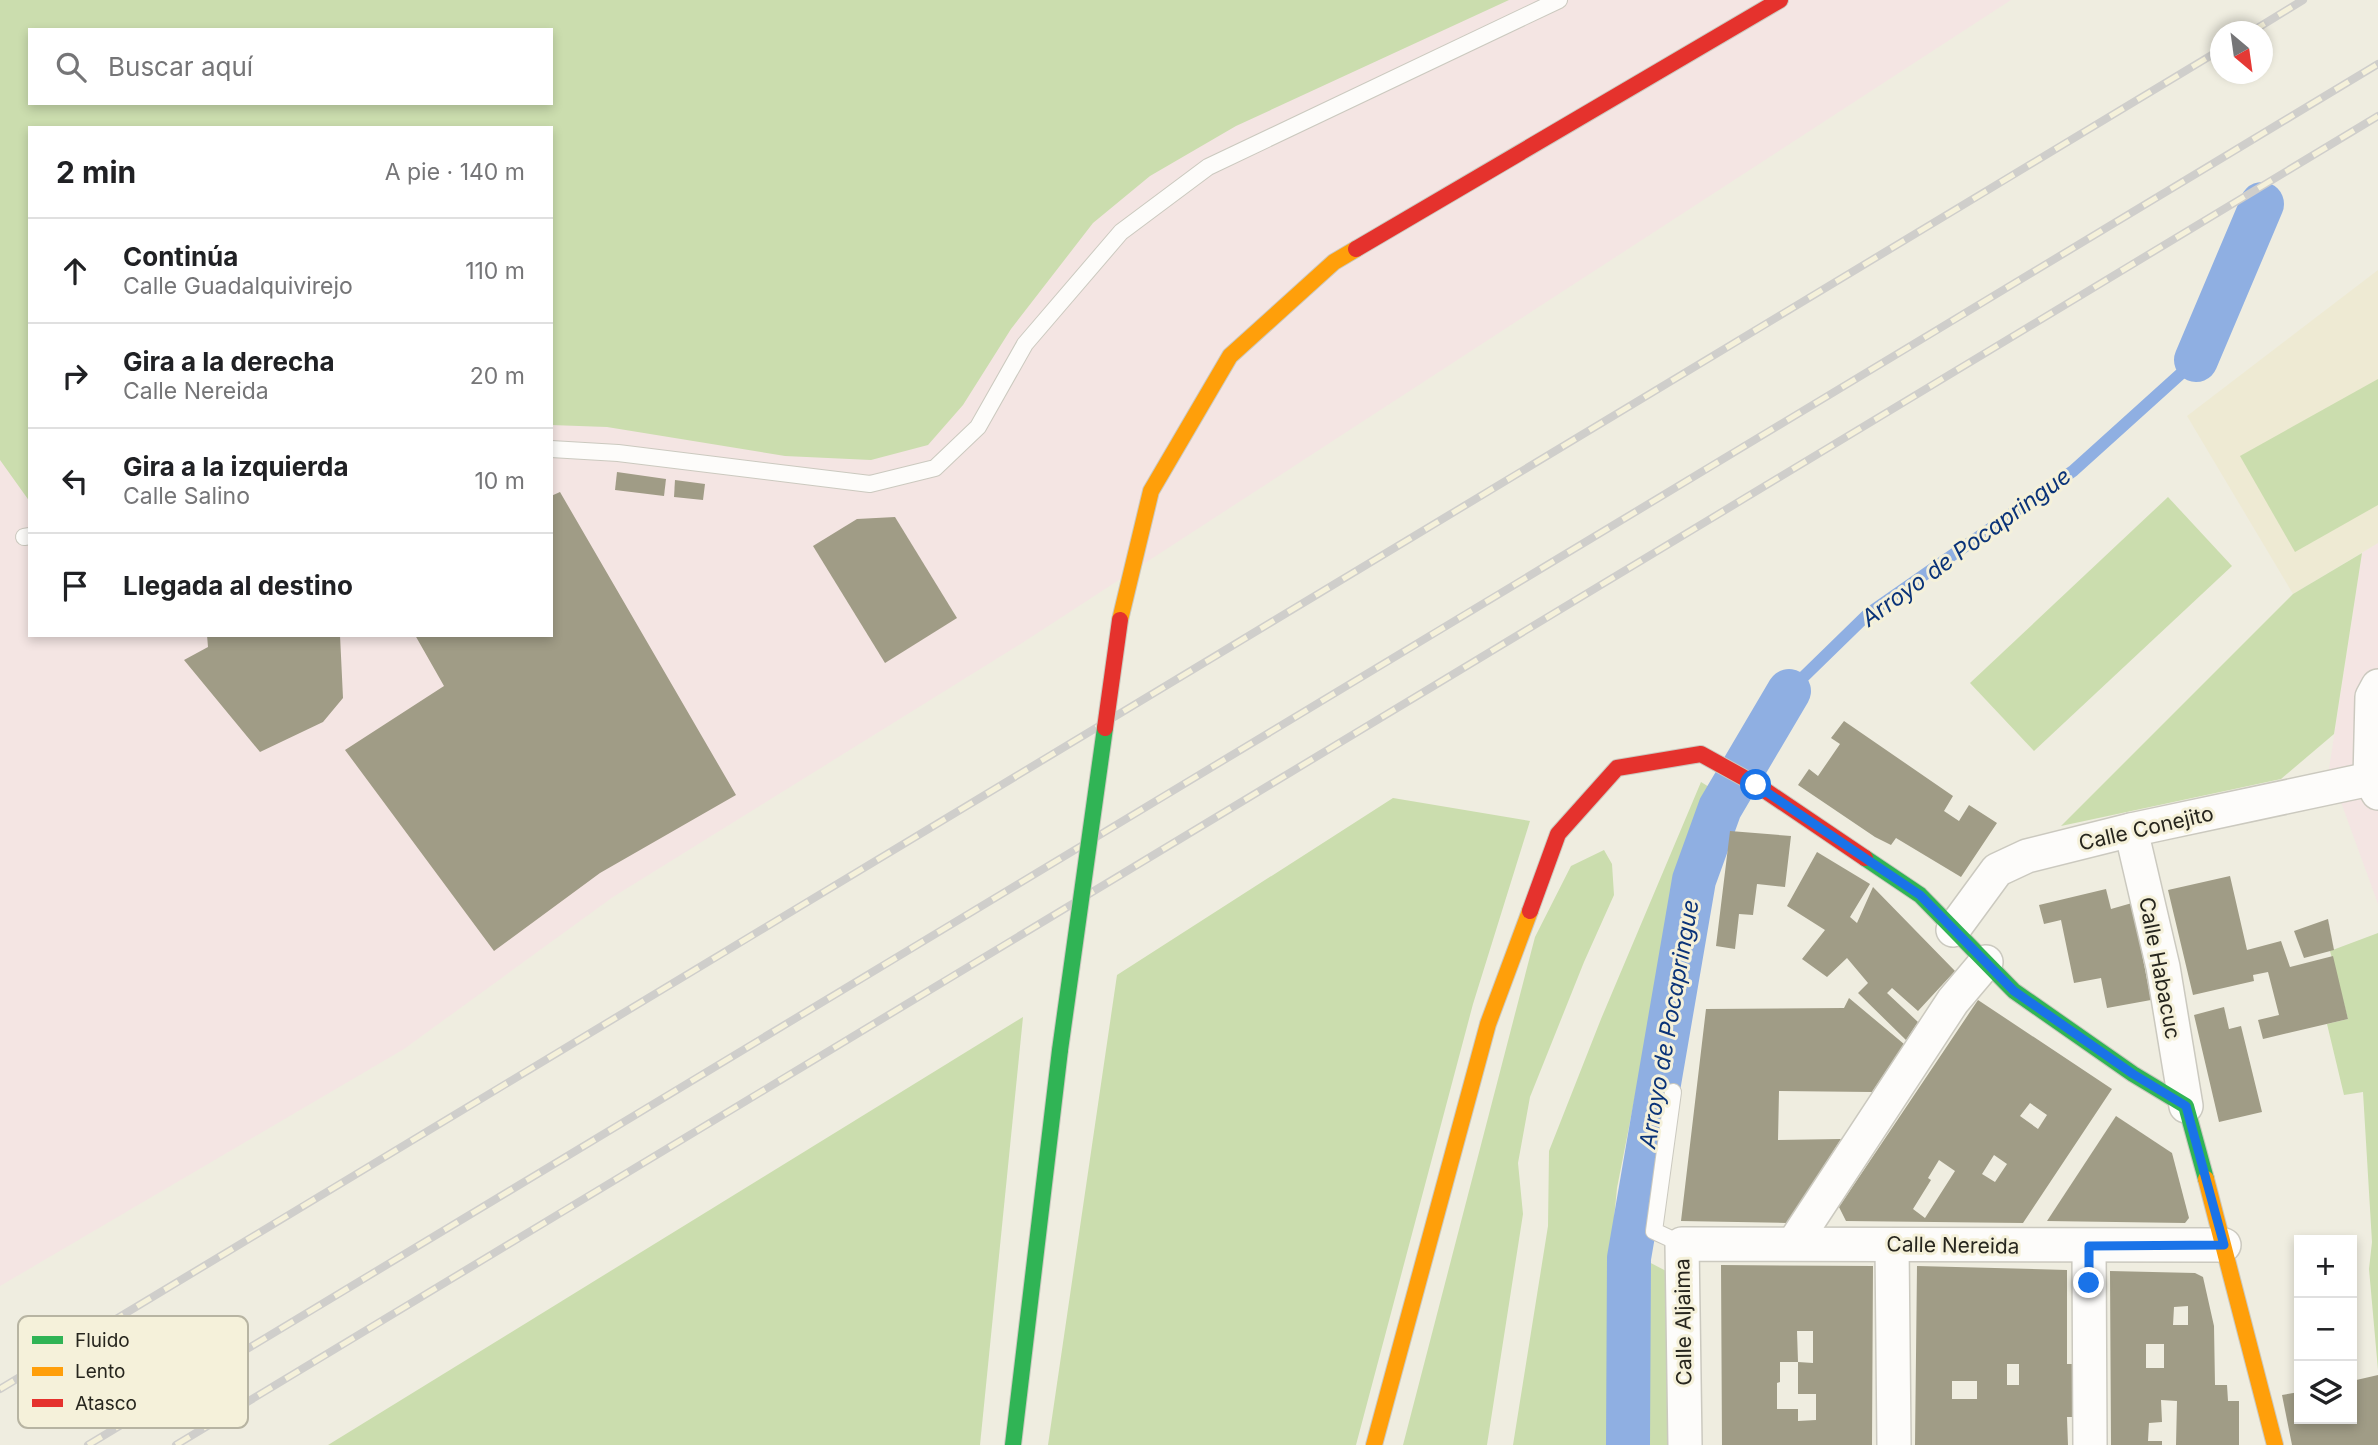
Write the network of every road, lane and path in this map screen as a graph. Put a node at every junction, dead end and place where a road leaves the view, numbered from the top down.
1 (1559, 0) edge
2 (1780, 0) edge
3 (553, 449) edge
4 (2378, 686) edge
5 (2374, 786) edge
6 (2131, 830) junction
7 (1953, 930) junction
8 (1986, 962) junction
9 (1673, 1092) dead end
10 (2186, 1106) junction
11 (1794, 1243) junction
12 (1682, 1244) junction
13 (1892, 1245) junction
14 (2224, 1245) junction
15 (2089, 1246) junction
16 (1013, 1445) edge
17 (1374, 1445) edge
18 (1685, 1445) edge
19 (1894, 1445) edge
20 (2090, 1445) edge
21 (2275, 1445) edge

1 - 3 lane
2 - 16 street, bridge
4 - 5 street
5 - 6 street, Calle Conejito
6 - 7 street, Calle Conejito
6 - 10 street, Calle Habacuc
7 - 8 street
7 - 17 street
8 - 10 street
8 - 11 street
9 - 12 lane, Calle Aljaima
10 - 14 street
11 - 12 street, Calle Nereida
11 - 13 street, Calle Nereida
12 - 18 street, Calle Aljaima
13 - 15 street, Calle Nereida
13 - 19 street
14 - 15 street, Calle Nereida
14 - 21 street
15 - 20 street

